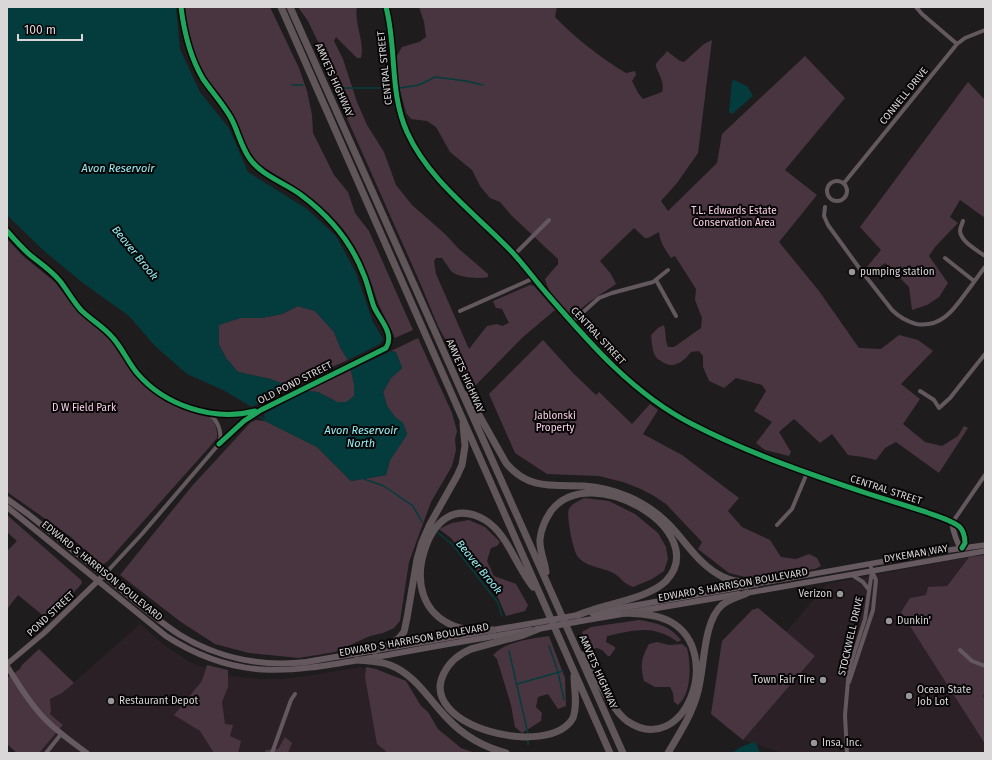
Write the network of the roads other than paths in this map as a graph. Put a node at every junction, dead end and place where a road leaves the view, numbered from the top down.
1 (181, 7) edge
2 (281, 7) edge
3 (290, 7) edge
4 (386, 7) edge
5 (916, 7) edge
6 (985, 30) edge
7 (958, 44) junction
8 (844, 183) junction
9 (825, 207) dead end
10 (549, 220) dead end
11 (963, 221) dead end
12 (7, 231) edge
13 (514, 254) junction
14 (985, 256) edge
15 (946, 258) dead end
16 (985, 267) edge
17 (668, 270) dead end
18 (534, 278) junction
19 (656, 280) junction
20 (974, 281) junction
21 (460, 311) dead end
22 (676, 316) dead end
23 (572, 322) junction
24 (985, 354) edge
25 (459, 387) junction
26 (920, 391) dead end
27 (261, 410) junction
28 (207, 413) junction
29 (462, 418) junction
30 (219, 444) junction
31 (807, 473) junction
32 (985, 475) edge
33 (7, 499) edge
34 (7, 507) edge
35 (952, 523) junction
36 (777, 525) dead end
37 (985, 545) edge
38 (962, 548) junction
39 (985, 552) edge
40 (963, 555) junction
41 (870, 564) junction
42 (872, 571) junction
43 (852, 575) junction
44 (104, 576) junction
45 (99, 582) junction
46 (548, 584) junction
47 (756, 584) junction
48 (869, 591) junction
49 (747, 593) junction
50 (540, 595) junction
51 (624, 614) junction
52 (580, 618) junction
53 (539, 625) junction
54 (493, 630) junction
55 (960, 650) dead end
56 (374, 651) junction
57 (578, 652) junction
58 (357, 660) junction
59 (7, 665) edge
60 (985, 666) edge
61 (574, 674) junction
62 (848, 684) junction
63 (295, 694) dead end
64 (62, 733) junction
65 (561, 737) dead end
66 (513, 750) dead end
67 (46, 753) edge
68 (87, 753) edge
69 (272, 753) edge
70 (506, 753) edge
71 (610, 753) edge
72 (623, 753) edge
73 (668, 753) edge
74 (847, 753) edge

1 - 27 street, OLD POND STREET
2 - 29 highway, AMVETS HIGHWAY
3 - 25 highway, AMVETS HIGHWAY
4 - 13 street, CENTRAL STREET
5 - 7 street
6 - 7 street, CONNELL DRIVE
7 - 8 street, CONNELL DRIVE
8 - 8 street, CONNELL DRIVE
9 - 20 street
10 - 13 street
11 - 14 street
12 - 28 street
13 - 18 street, CENTRAL STREET
15 - 20 street
16 - 20 street
17 - 19 street
18 - 21 street
18 - 23 street, CENTRAL STREET
19 - 22 street
19 - 23 street
23 - 31 street, CENTRAL STREET
24 - 26 street
25 - 46 highway, AMVETS HIGHWAY
25 - 47 highway
27 - 28 street
27 - 30 street, OLD POND STREET
28 - 30 street
29 - 50 highway, AMVETS HIGHWAY
29 - 56 highway
30 - 44 street, OLD POND STREET
31 - 35 street, CENTRAL STREET
31 - 36 street
32 - 35 street
33 - 44 main road, EDWARD S HARRISON BOULEVARD
34 - 45 main road, EDWARD S HARRISON BOULEVARD
35 - 38 street
35 - 38 street
37 - 38 street
38 - 40 street
38 - 41 street, DYKEMAN WAY
39 - 40 street
40 - 42 street, DYKEMAN WAY
41 - 42 street, STOCKWELL DRIVE
41 - 47 street, EDWARD S HARRISON BOULEVARD
42 - 43 street, EDWARD S HARRISON BOULEVARD
42 - 48 street, STOCKWELL DRIVE
42 - 62 street, STOCKWELL DRIVE
43 - 48 street, STOCKWELL DRIVE
43 - 49 street, EDWARD S HARRISON BOULEVARD
44 - 45 street, POND STREET
44 - 56 main road, EDWARD S HARRISON BOULEVARD
45 - 58 main road, EDWARD S HARRISON BOULEVARD
45 - 59 street, POND STREET
46 - 52 highway
46 - 57 highway, AMVETS HIGHWAY
47 - 52 main road, EDWARD S HARRISON BOULEVARD
48 - 62 street, STOCKWELL DRIVE
49 - 51 main road, EDWARD S HARRISON BOULEVARD
49 - 73 highway
50 - 54 highway
50 - 61 highway, AMVETS HIGHWAY
51 - 52 main road, EDWARD S HARRISON BOULEVARD
51 - 57 highway
52 - 53 main road, EDWARD S HARRISON BOULEVARD, bridge
53 - 54 main road, EDWARD S HARRISON BOULEVARD
53 - 58 main road, EDWARD S HARRISON BOULEVARD
53 - 66 highway
54 - 56 main road, EDWARD S HARRISON BOULEVARD
55 - 60 street
57 - 72 highway, AMVETS HIGHWAY
58 - 70 highway
59 - 64 street
61 - 65 highway
61 - 71 highway, AMVETS HIGHWAY
62 - 74 street, STOCKWELL DRIVE
63 - 69 street
64 - 67 street
64 - 68 street

